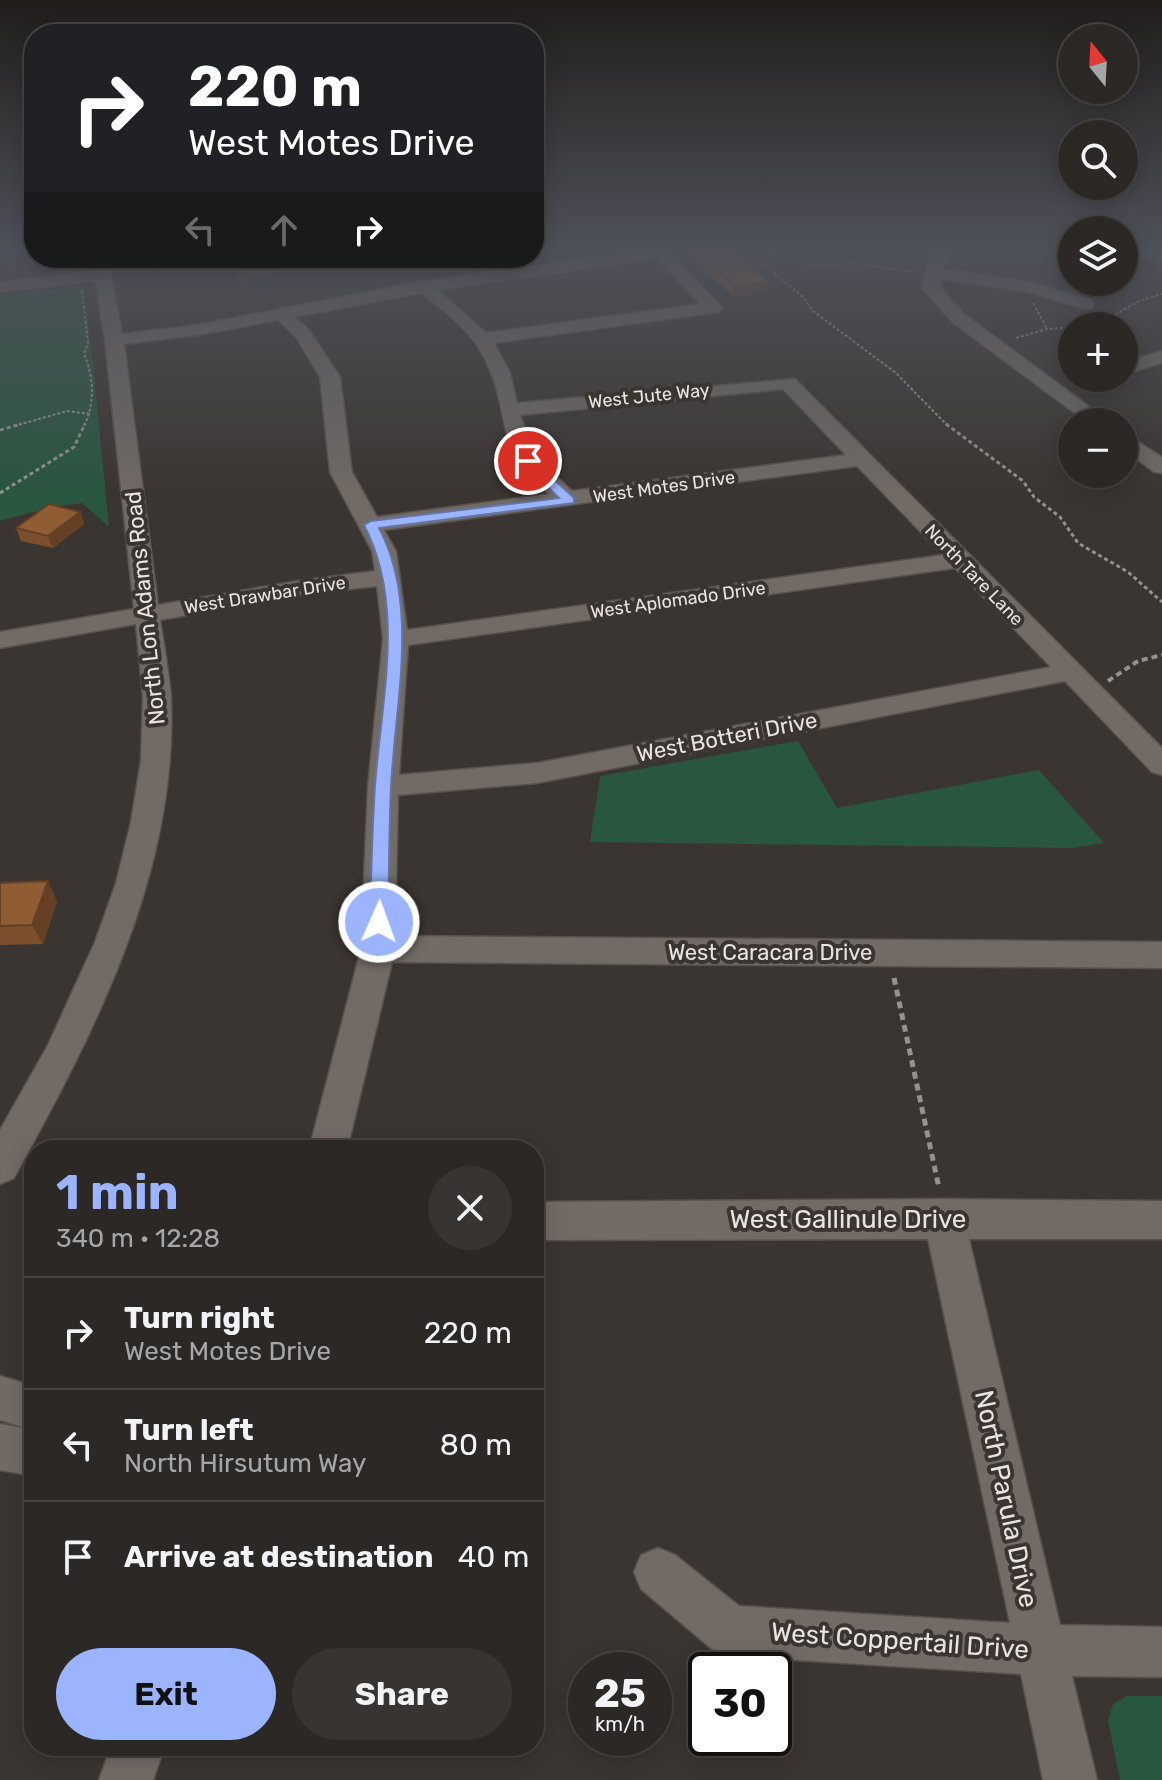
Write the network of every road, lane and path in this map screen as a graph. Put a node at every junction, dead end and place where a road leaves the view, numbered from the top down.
1 (86, 330) edge
2 (112, 330) edge
3 (197, 330) edge
4 (299, 330) edge
5 (474, 330) edge
6 (549, 330) edge
7 (839, 330) edge
8 (974, 330) edge
9 (1044, 330) edge
10 (1008, 338) dead end
11 (482, 339) junction
12 (114, 340) junction
13 (1162, 357) edge
14 (1138, 364) edge
15 (788, 383) joint
16 (1058, 385) edge
17 (1052, 387) junction
18 (1081, 408) edge
19 (509, 410) junction
20 (90, 414) junction
21 (0, 430) edge
22 (1138, 449) edge
23 (862, 459) junction
24 (1162, 467) edge
25 (0, 493) edge
26 (569, 500) junction
27 (371, 525) junction
28 (960, 560) junction
29 (388, 577) junction
30 (1162, 602) edge
31 (148, 614) junction
32 (396, 639) junction
33 (0, 640) edge
34 (1162, 655) edge
35 (1078, 681) junction
36 (1162, 765) edge
37 (383, 786) junction
38 (378, 949) junction
39 (889, 953) junction
40 (1162, 955) edge
41 (330, 1140) edge
42 (0, 1166) edge
43 (944, 1218) junction
44 (1162, 1220) edge
45 (544, 1221) edge
46 (0, 1398) edge
47 (24, 1405) edge
48 (0, 1447) edge
49 (24, 1451) edge
50 (658, 1572) dead end
51 (1039, 1650) junction
52 (1162, 1652) edge
53 (134, 1756) edge
54 (126, 1780) edge
55 (1070, 1780) edge

1 - 20 path
2 - 12 street, North Lon Adams Road
3 - 12 street
4 - 27 street
5 - 11 street
6 - 11 street
7 - 30 path
8 - 17 street
9 - 10 path
11 - 19 street
12 - 31 street, North Lon Adams Road
13 - 14 street
15 - 19 street, West Jute Way
15 - 23 street, North Tare Lane
16 - 17 street
17 - 18 street
19 - 26 street
20 - 21 path
20 - 25 path
22 - 24 street
23 - 26 street, West Motes Drive
23 - 28 street, North Tare Lane
26 - 27 street, West Motes Drive
27 - 29 street
28 - 32 street, West Aplomado Drive
28 - 35 street, North Tare Lane
29 - 31 street, West Drawbar Drive
29 - 32 street
31 - 33 street, West Drawbar Drive
31 - 42 street, North Lon Adams Road
32 - 37 street
34 - 35 path
35 - 36 street, North Tare Lane
35 - 37 street, West Botteri Drive
37 - 38 street
38 - 39 street, West Caracara Drive
38 - 41 street
39 - 40 street, West Caracara Drive
39 - 43 path
43 - 44 street, West Gallinule Drive
43 - 45 street, West Gallinule Drive
43 - 51 street, North Parula Drive
46 - 47 street
48 - 49 street
50 - 51 street, West Coppertail Drive
51 - 52 street, West Coppertail Drive
51 - 55 street, North Parula Drive
53 - 54 street

